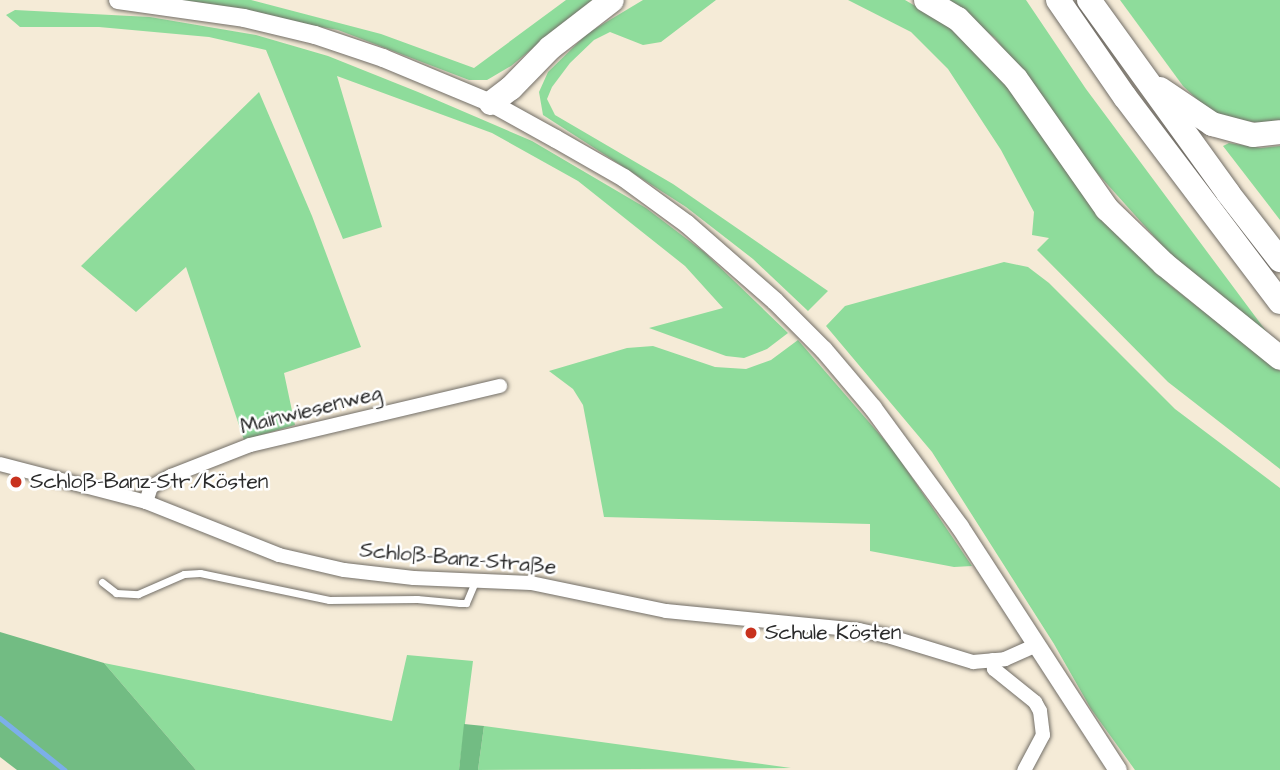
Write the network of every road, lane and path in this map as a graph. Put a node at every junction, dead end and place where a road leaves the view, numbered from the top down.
1 (118, 0) edge
2 (926, 0) edge
3 (1058, 0) edge
4 (1089, 0) edge
5 (610, 1) edge
6 (1144, 79) junction
7 (491, 103) junction
8 (1280, 132) edge
9 (1280, 260) edge
10 (1280, 302) edge
11 (1280, 358) edge
12 (500, 386) dead end
13 (0, 464) edge
14 (146, 502) junction
15 (476, 579) junction
16 (102, 582) dead end
17 (1037, 645) junction
18 (999, 659) junction
19 (1024, 770) edge
20 (1118, 770) edge

1 - 7 street
2 - 11 highway
3 - 10 highway
4 - 6 highway
5 - 7 highway
6 - 8 highway
6 - 9 highway
7 - 17 street
12 - 14 street, Mainwiesenweg
13 - 14 street, Schloß-Banz-Straße
14 - 15 street, Schloß-Banz-Straße
15 - 16 lane
15 - 18 street, Schloß-Banz-Straße
17 - 18 street
17 - 20 street
18 - 19 street

